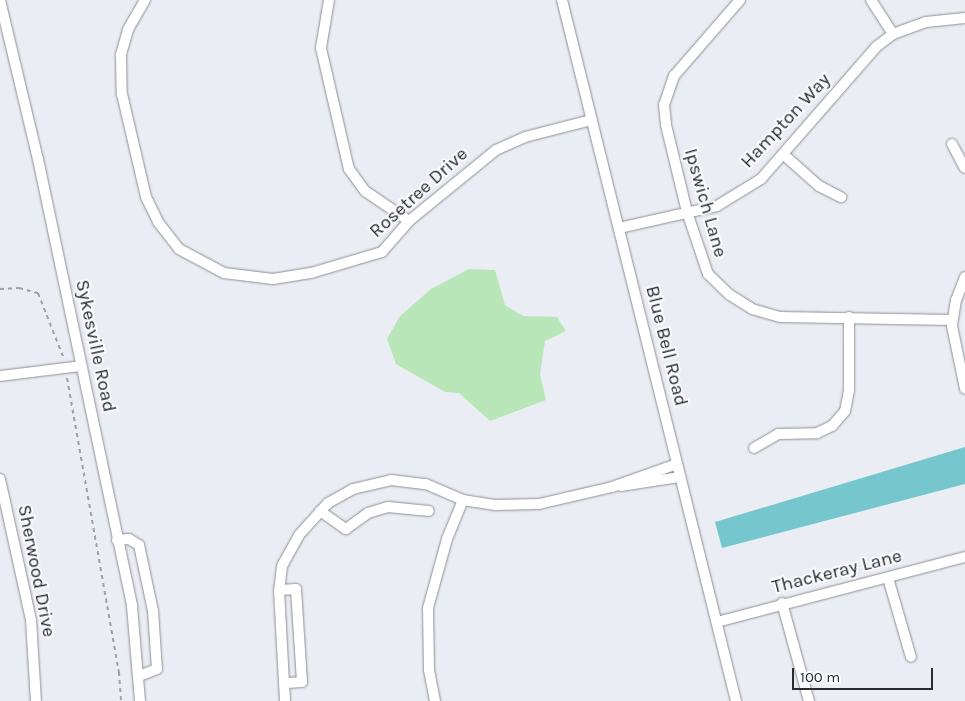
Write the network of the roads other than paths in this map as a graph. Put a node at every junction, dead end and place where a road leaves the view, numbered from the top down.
1 (0, 0) edge
2 (145, 0) edge
3 (329, 0) edge
4 (562, 0) edge
5 (740, 0) edge
6 (871, 0) edge
7 (965, 18) edge
8 (893, 34) junction
9 (591, 120) junction
10 (952, 144) dead end
11 (784, 155) junction
12 (965, 168) edge
13 (841, 197) dead end
14 (687, 212) junction
15 (409, 221) junction
16 (618, 228) junction
17 (965, 277) edge
18 (849, 317) junction
19 (952, 320) junction
20 (81, 366) junction
21 (0, 376) edge
22 (965, 389) edge
23 (754, 448) dead end
24 (677, 464) junction
25 (680, 477) junction
26 (0, 479) edge
27 (612, 487) junction
28 (463, 500) junction
29 (320, 511) junction
30 (429, 512) dead end
31 (117, 540) junction
32 (965, 557) edge
33 (888, 578) junction
34 (279, 590) junction
35 (782, 603) junction
36 (717, 622) junction
37 (911, 657) dead end
38 (139, 676) junction
39 (286, 683) junction
40 (36, 701) edge
41 (140, 701) edge
42 (285, 701) edge
43 (436, 701) edge
44 (736, 701) edge
45 (809, 701) edge

1 - 20 street, Sykesville Road
2 - 15 street, Rosetree Drive
3 - 15 street
4 - 9 street, Blue Bell Road
5 - 14 street, Ipswich Lane
6 - 8 street
7 - 8 street, Hampton Way
8 - 11 street, Hampton Way
9 - 15 street, Rosetree Drive
9 - 16 street, Blue Bell Road
10 - 12 street
11 - 13 street
11 - 14 street, Hampton Way
14 - 16 street, Hampton Way
14 - 18 street, Ipswich Lane
16 - 24 street, Blue Bell Road
17 - 19 street
18 - 19 street, Ipswich Lane
18 - 23 street
19 - 22 street
20 - 21 street
20 - 31 street, Sykesville Road
24 - 25 street, Blue Bell Road
24 - 27 street
25 - 27 street
25 - 36 street, Blue Bell Road
26 - 40 street, Sherwood Drive
27 - 28 street
28 - 29 street
28 - 43 street
29 - 30 street
29 - 34 street
31 - 38 street, Sykesville Road
31 - 38 street
32 - 33 street, Thackeray Lane
33 - 35 street, Thackeray Lane
33 - 37 street
34 - 39 street
34 - 39 street
35 - 36 street, Thackeray Lane
35 - 45 street
36 - 44 street, Blue Bell Road
38 - 41 street, Sykesville Road
39 - 42 street

